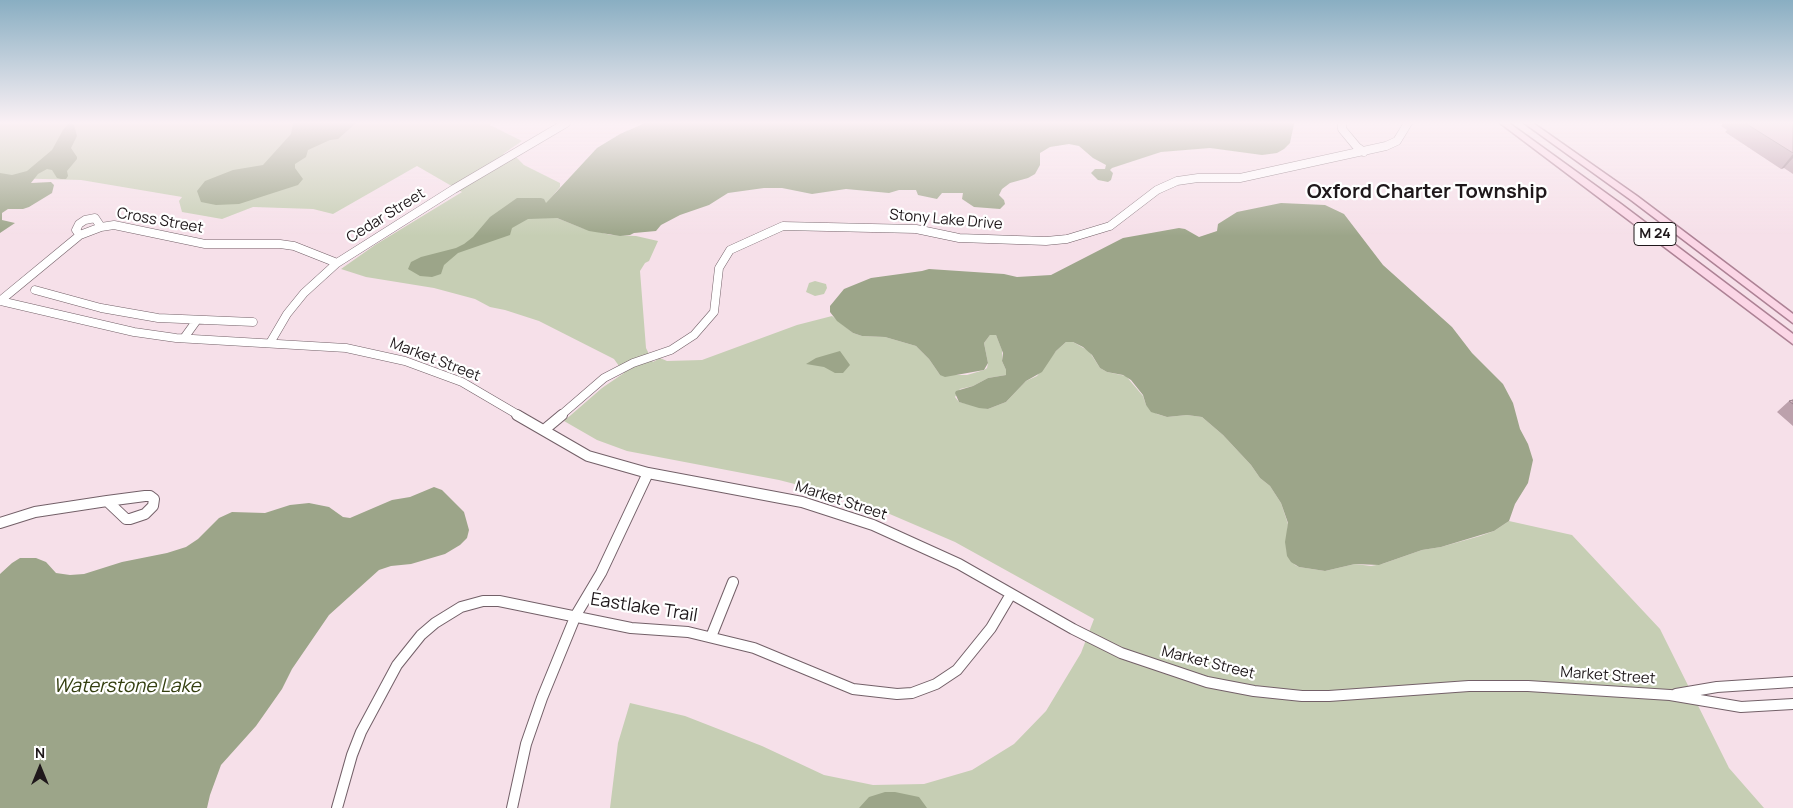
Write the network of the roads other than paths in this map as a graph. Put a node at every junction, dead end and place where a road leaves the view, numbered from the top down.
1 (502, 161) edge
2 (1322, 161) edge
3 (1556, 161) edge
4 (1582, 161) edge
5 (1614, 183) junction
6 (1588, 184) junction
7 (1630, 215) junction
8 (1662, 220) junction
9 (337, 263) junction
10 (35, 290) dead end
11 (0, 301) edge
12 (77, 302) junction
13 (60, 316) junction
14 (1793, 319) edge
15 (197, 320) junction
16 (253, 322) dead end
17 (184, 338) junction
18 (1793, 340) edge
19 (270, 343) junction
20 (544, 430) junction
21 (648, 473) junction
22 (107, 501) dead end
23 (0, 523) edge
24 (733, 582) dead end
25 (1011, 594) junction
26 (576, 615) junction
27 (711, 637) junction
28 (1793, 682) edge
29 (1670, 695) junction
30 (1793, 704) edge
31 (337, 808) edge
32 (512, 808) edge

1 - 9 street, Cedar Street
2 - 20 street, Stony Lake Drive
3 - 6 main road, M 24
4 - 5 main road, M 24
5 - 6 main road
5 - 8 main road, M 24
6 - 7 main road, M 24
7 - 8 main road
7 - 18 main road, M 24
8 - 14 main road, M 24
9 - 11 street, Cross Street
9 - 19 street, Cedar Street
10 - 12 street
11 - 13 street, Market Street
12 - 13 street
12 - 15 street
13 - 17 street, Market Street
15 - 16 street
15 - 17 street
17 - 19 street, Market Street
19 - 20 street, Market Street
20 - 21 street, Market Street
21 - 25 street, Market Street
21 - 26 street
22 - 23 street
24 - 27 street
25 - 27 street, Eastlake Trail
25 - 29 street, Market Street
26 - 27 street, Eastlake Trail
26 - 31 street, Eastlake Trail
26 - 32 street
28 - 29 street, Market Street
29 - 30 street, Market Street

